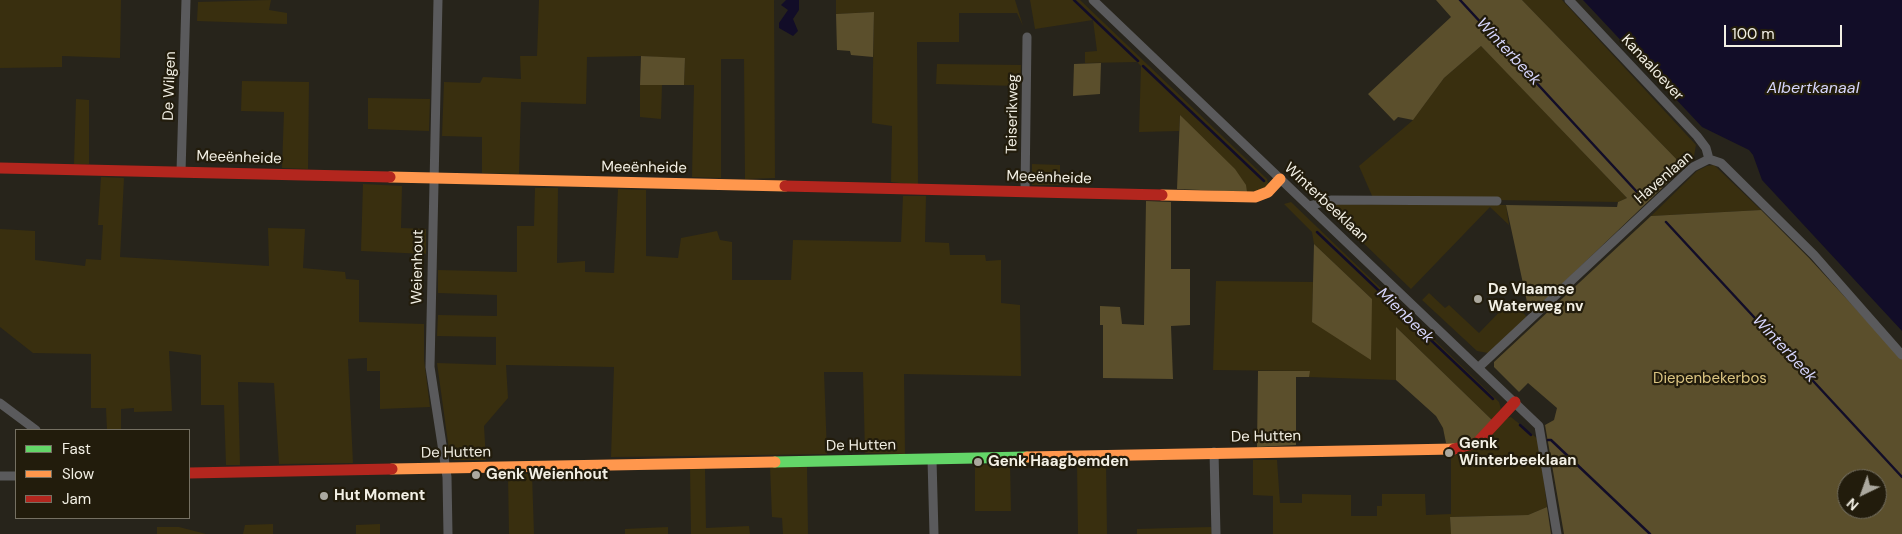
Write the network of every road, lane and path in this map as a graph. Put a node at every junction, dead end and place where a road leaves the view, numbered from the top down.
1 (186, 0) edge
2 (438, 0) edge
3 (1094, 0) edge
4 (1569, 0) edge
5 (1027, 37) dead end
6 (1709, 159) junction
7 (0, 168) edge
8 (181, 172) junction
9 (434, 179) junction
10 (1280, 179) junction
11 (1025, 192) junction
12 (1497, 201) dead end
13 (1309, 206) junction
14 (1902, 355) edge
15 (1479, 367) junction
16 (1516, 402) junction
17 (0, 403) edge
18 (35, 429) edge
19 (1214, 452) junction
20 (932, 459) junction
21 (445, 468) junction
22 (190, 473) edge
23 (0, 476) edge
24 (15, 476) edge
25 (448, 534) edge
26 (934, 534) edge
27 (1216, 534) edge
28 (1557, 534) edge

1 - 8 street, De Wilgen
2 - 9 street, Weienhout
3 - 10 street, Winterbeeklaan
4 - 6 street, Kanaaloever
5 - 11 street, Teiserikweg
6 - 14 street, Havenlaan
6 - 15 street, Havenlaan
7 - 8 street, Meeënheide
8 - 9 street, Meeënheide
9 - 11 street, Meeënheide
9 - 21 street, Weienhout
10 - 11 street, Meeënheide
10 - 13 street, Winterbeeklaan
12 - 13 street
13 - 15 street, Winterbeeklaan
15 - 16 street, Winterbeeklaan
16 - 19 street, De Hutten
16 - 28 street, Winterbeeklaan
17 - 18 street
19 - 20 street, De Hutten
19 - 27 street
20 - 21 street, De Hutten
20 - 26 street
21 - 22 street, De Hutten
21 - 25 street, Weienhout
23 - 24 street

